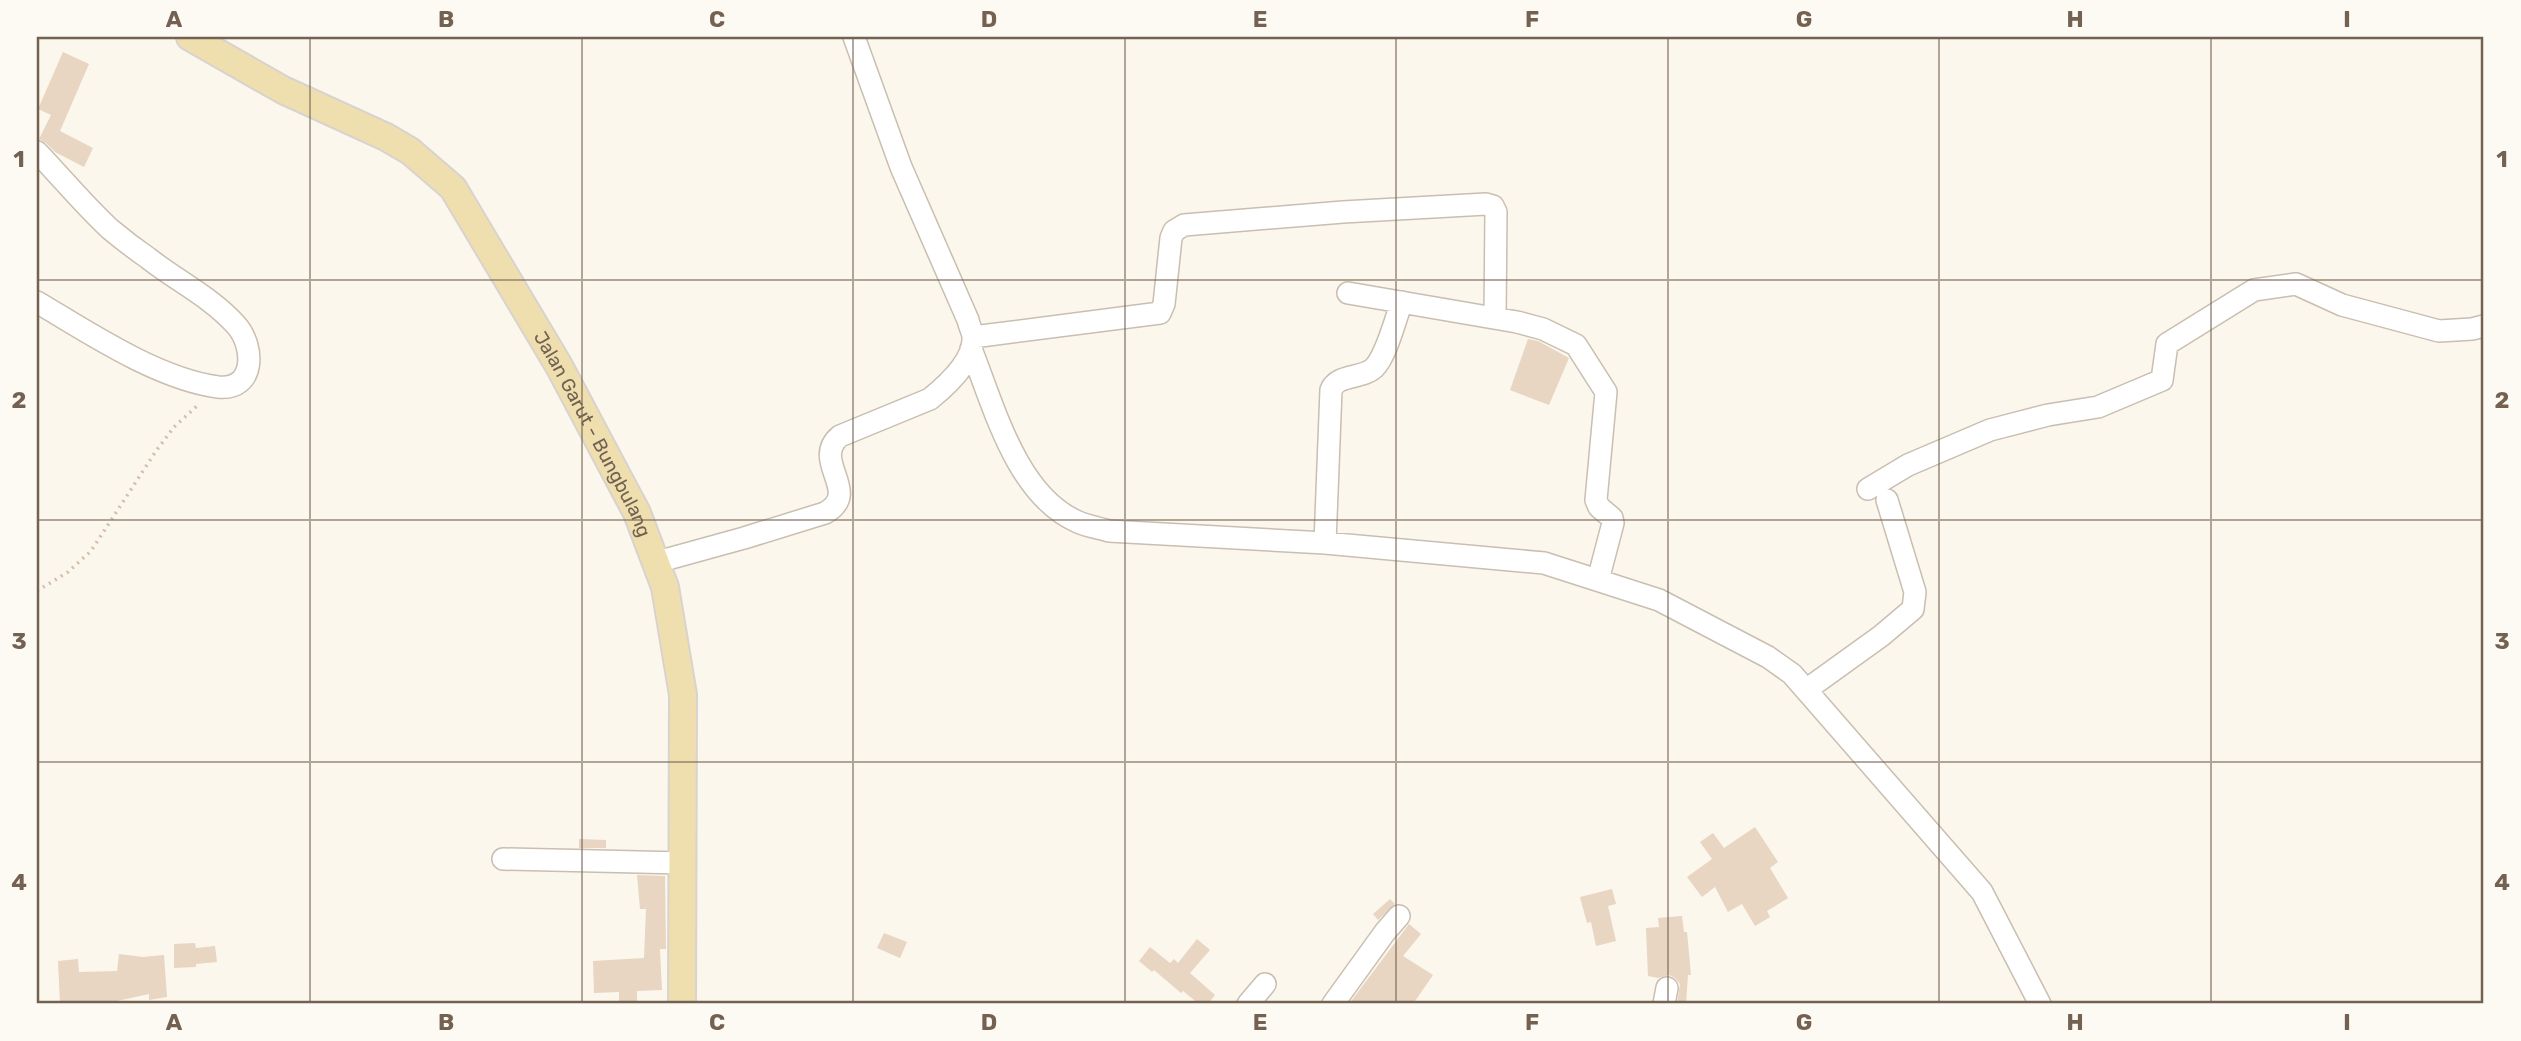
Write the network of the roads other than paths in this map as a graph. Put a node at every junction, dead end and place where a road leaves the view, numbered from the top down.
1 (190, 37) edge
2 (854, 37) edge
3 (37, 152) edge
4 (1348, 293) dead end
5 (37, 302) edge
6 (1402, 302) junction
7 (1495, 318) junction
8 (2484, 326) edge
9 (972, 343) junction
10 (1868, 489) dead end
11 (1888, 500) dead end
12 (1325, 542) junction
13 (657, 562) junction
14 (1598, 580) junction
15 (1806, 690) junction
16 (503, 859) dead end
17 (683, 863) junction
18 (1399, 916) dead end
19 (1265, 984) dead end
20 (681, 1004) edge
21 (1248, 1004) edge
22 (1333, 1004) edge
23 (2040, 1004) edge

1 - 13 main road, Jalan Garut - Bungbulang
2 - 9 street
3 - 5 street
4 - 6 street
6 - 7 street
6 - 12 street
7 - 9 street
7 - 14 street
8 - 10 street
9 - 12 street
9 - 13 street
11 - 15 street
12 - 14 street
13 - 17 main road, Jalan Garut - Bungbulang
14 - 15 street
15 - 23 street
16 - 17 street
17 - 20 main road, Jalan Garut - Bungbulang
18 - 22 street
19 - 21 street

